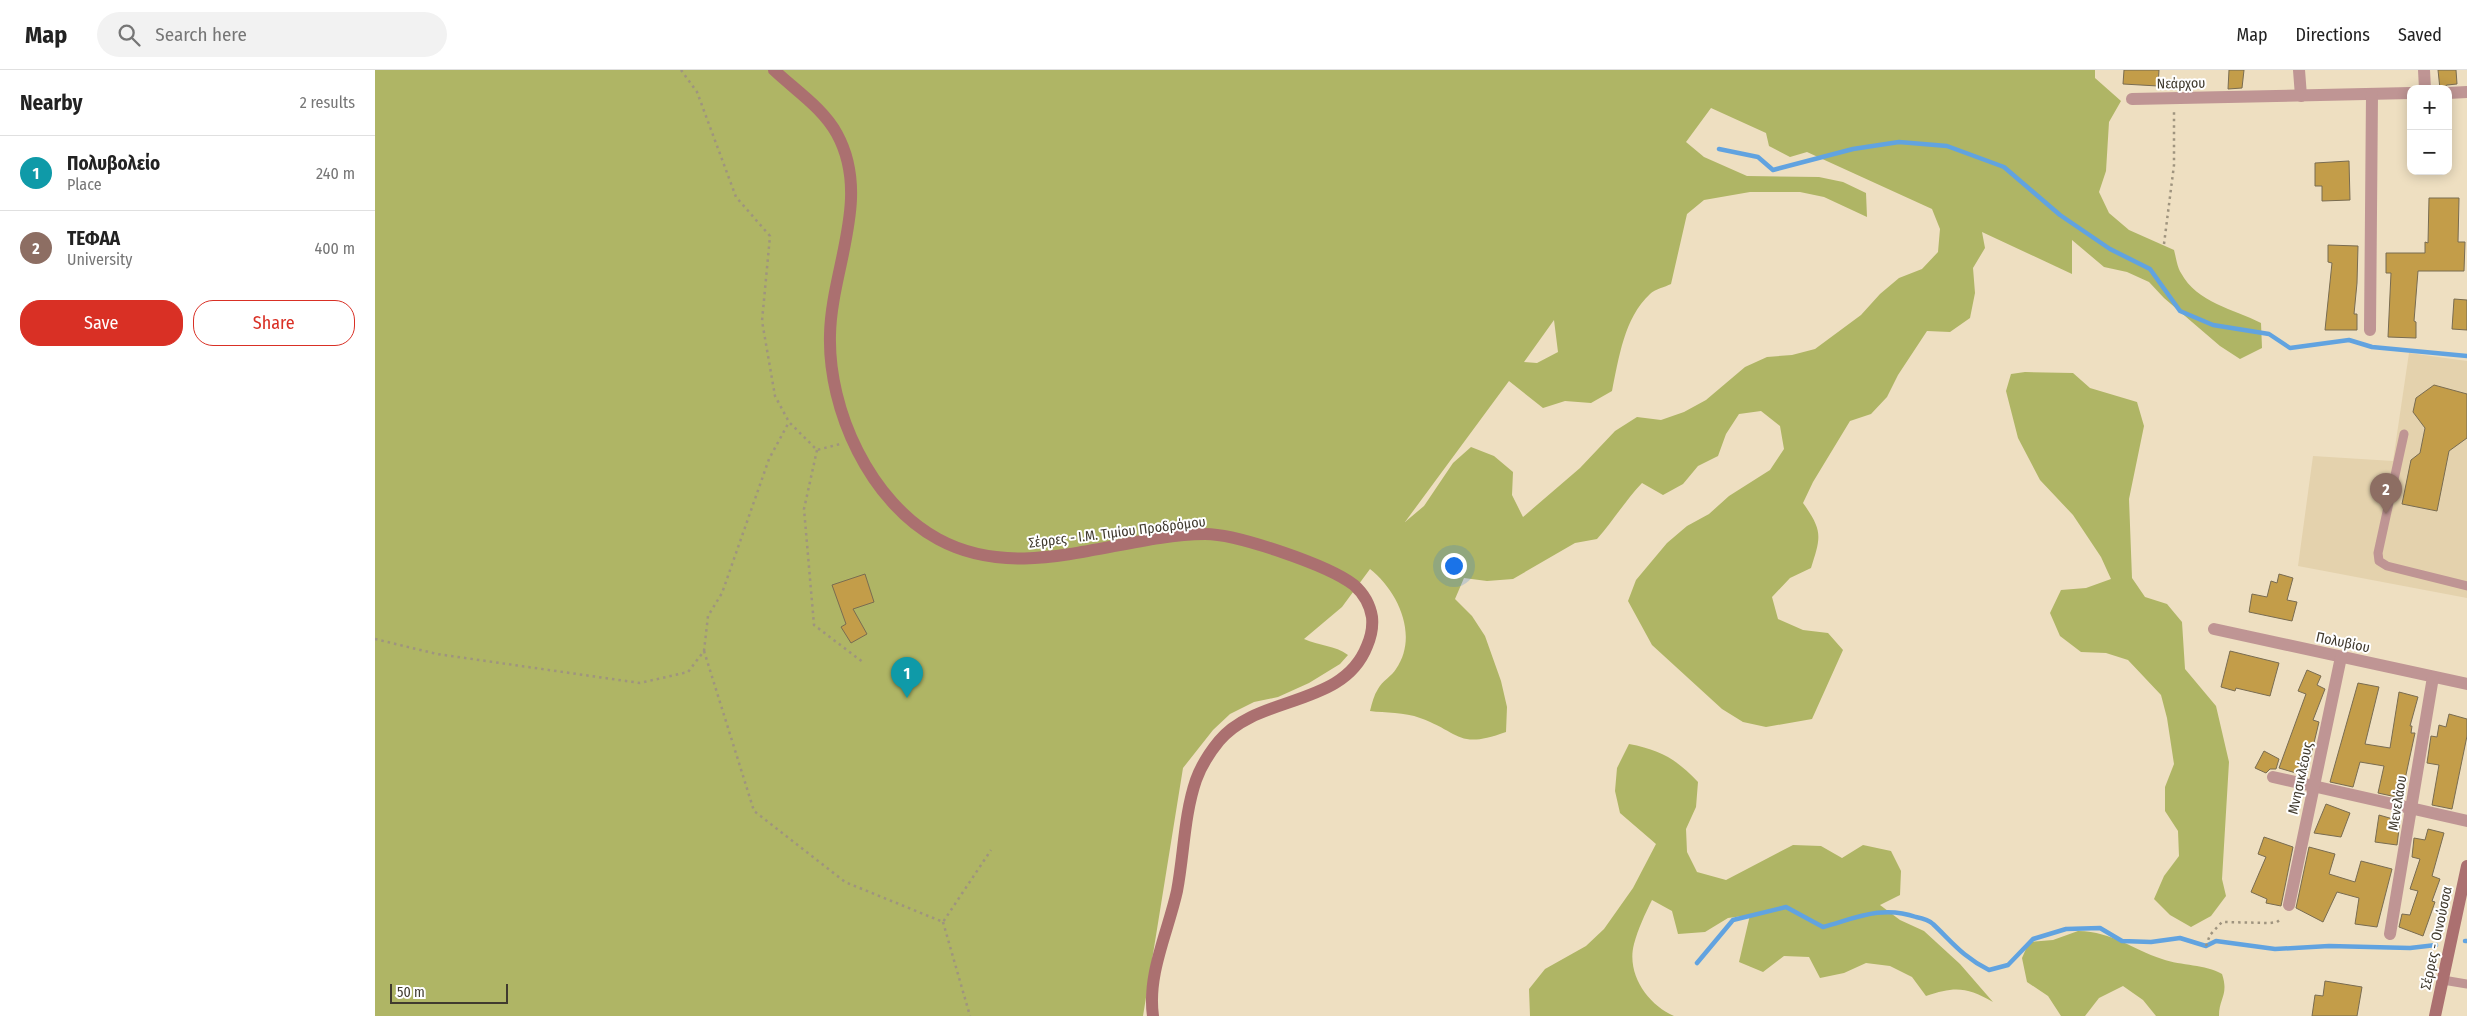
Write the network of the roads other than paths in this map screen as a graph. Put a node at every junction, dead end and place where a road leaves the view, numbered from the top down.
1 (774, 70) edge
2 (2299, 70) edge
3 (2424, 70) edge
4 (2425, 85) edge
5 (2452, 92) edge
6 (2467, 92) edge
7 (2407, 93) edge
8 (2372, 94) junction
9 (2301, 96) junction
10 (2132, 99) dead end
11 (2370, 330) dead end
12 (2404, 434) dead end
13 (2467, 586) edge
14 (2213, 629) dead end
15 (2341, 657) junction
16 (2433, 677) junction
17 (2467, 684) edge
18 (2273, 777) dead end
19 (2314, 786) junction
20 (2411, 808) junction
21 (2467, 820) edge
22 (2467, 866) edge
23 (2289, 905) road end
24 (2390, 934) dead end
25 (2443, 980) junction
26 (2467, 984) edge
27 (1153, 1016) edge
28 (2435, 1016) edge

1 - 27 street, Σέρρες - Ι.Μ. Τιμίου Προδρόμου
2 - 9 street
3 - 4 street
5 - 6 street
7 - 8 street, Νεάρχου
8 - 9 street, Νεάρχου
8 - 11 street
9 - 10 street, Νεάρχου
12 - 13 lane
14 - 15 street, Πολυβίου
15 - 16 street, Πολυβίου
15 - 19 street, Μνησικλέους
16 - 17 street, Πολυβίου
16 - 20 street, Μενελάου
18 - 19 street
19 - 20 street
19 - 23 street, Μνησικλέους
20 - 21 street
20 - 24 street, Μενελάου
22 - 25 street, Σέρρες - Οινούσσα
25 - 26 lane
25 - 28 street, Σέρρες - Οινούσσα

